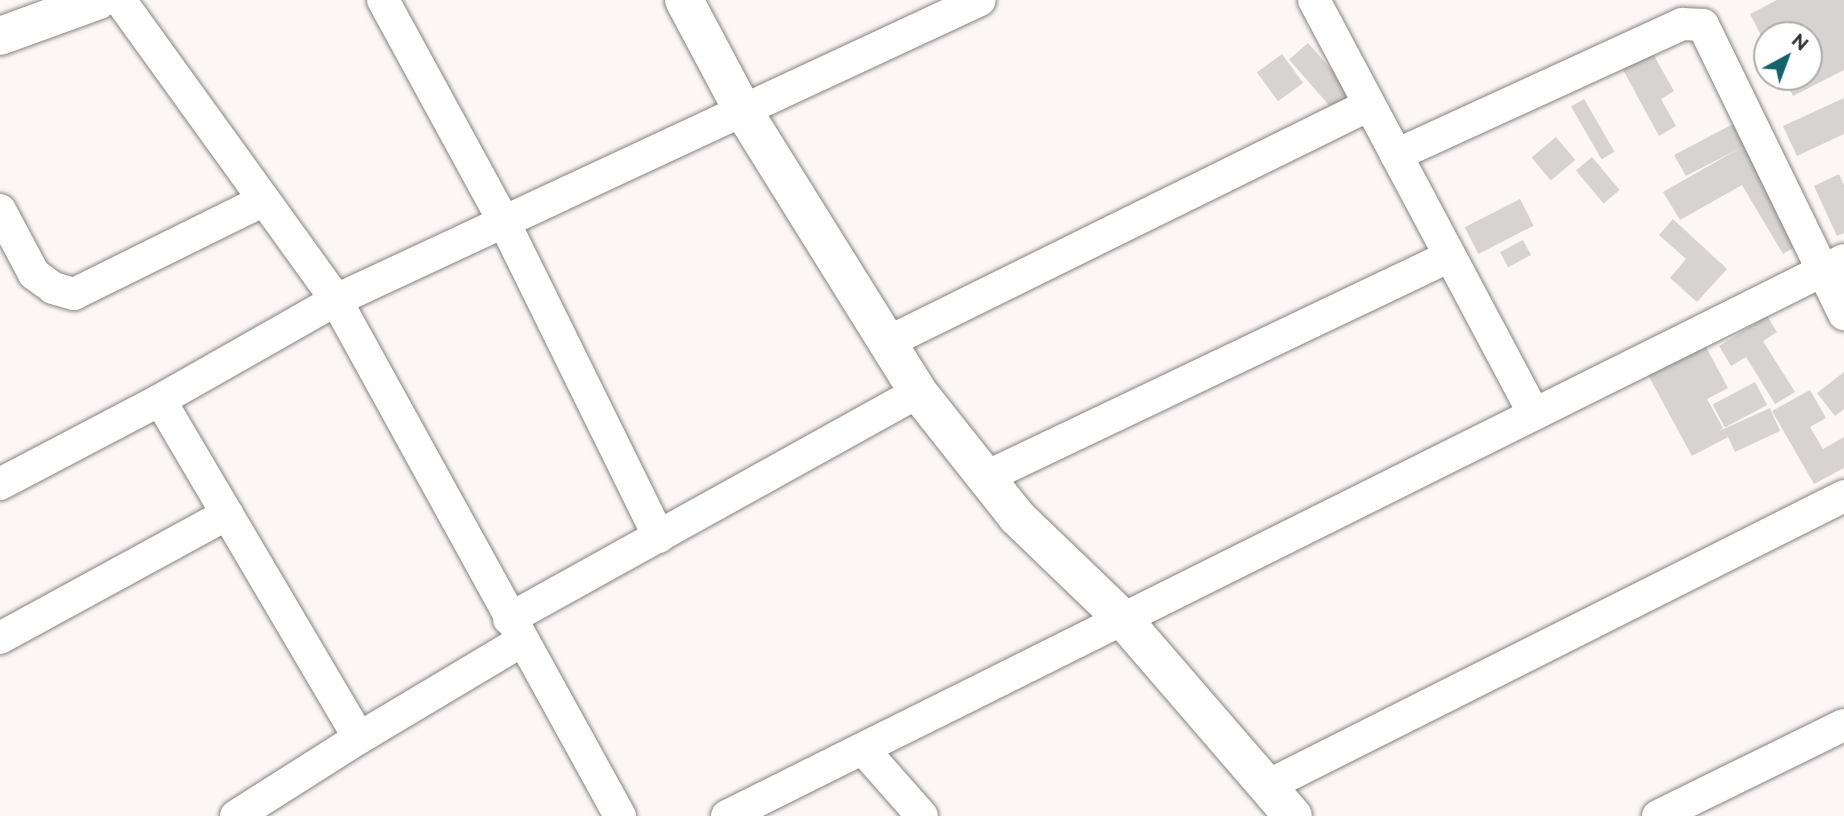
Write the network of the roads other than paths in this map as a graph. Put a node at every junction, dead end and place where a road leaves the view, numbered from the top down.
1 (99, 0) edge
2 (120, 0) edge
3 (383, 0) edge
4 (684, 0) edge
5 (980, 0) edge
6 (1314, 0) edge
7 (0, 36) edge
8 (1369, 105) junction
9 (742, 109) junction
10 (1396, 155) junction
11 (264, 201) junction
12 (0, 210) edge
13 (504, 222) junction
14 (1450, 256) junction
15 (1833, 266) edge
16 (336, 300) junction
17 (1844, 314) edge
18 (886, 343) junction
19 (918, 391) junction
20 (160, 400) junction
21 (1534, 414) junction
22 (984, 478) junction
23 (0, 484) edge
24 (1844, 496) edge
25 (227, 514) junction
26 (659, 537) junction
27 (1121, 617) junction
28 (515, 630) junction
29 (0, 638) edge
30 (1844, 725) edge
31 (359, 738) junction
32 (863, 749) junction
33 (1267, 786) junction
34 (236, 816) edge
35 (620, 816) edge
36 (727, 816) edge
37 (922, 816) edge
38 (1293, 816) edge
39 (1658, 816) edge

1 - 7 street
2 - 11 street
3 - 13 street
4 - 9 street
5 - 9 street
6 - 8 street
8 - 10 street
8 - 18 street
9 - 13 street
9 - 18 street
10 - 14 street
10 - 15 street
11 - 12 street
11 - 16 street
13 - 16 street
13 - 26 street
14 - 21 street
14 - 22 street
15 - 17 street
15 - 21 street
16 - 20 street
16 - 28 street
18 - 19 street
19 - 22 street
19 - 26 street
20 - 23 street
20 - 25 street
21 - 27 street
22 - 27 street
24 - 33 street
25 - 29 street
25 - 31 street
26 - 28 street
27 - 32 street
27 - 33 street
28 - 31 street
28 - 35 street
30 - 39 street
31 - 34 street
32 - 36 street
32 - 37 street
33 - 38 street

